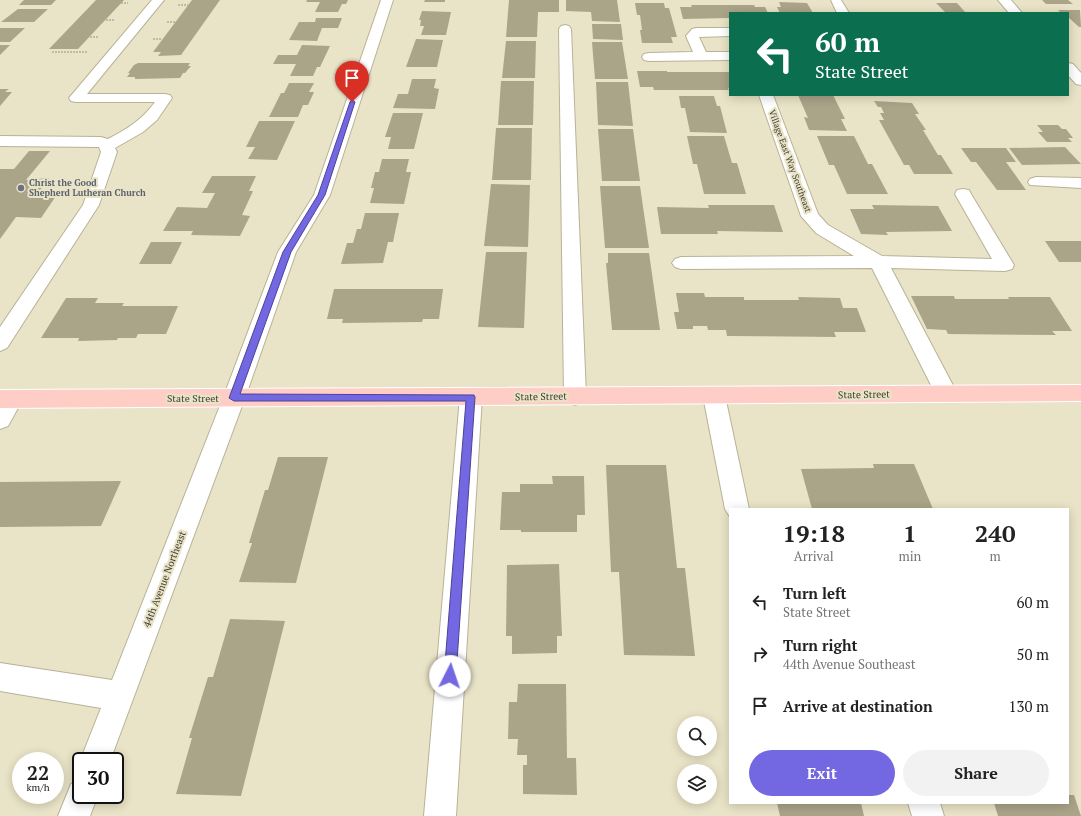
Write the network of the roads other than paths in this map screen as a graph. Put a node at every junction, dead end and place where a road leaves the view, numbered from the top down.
1 (158, 0) edge
2 (387, 0) edge
3 (1004, 0) edge
4 (836, 1) dead end
5 (842, 12) edge
6 (1015, 12) edge
7 (565, 29) dead end
8 (729, 32) edge
9 (701, 56) junction
10 (729, 56) edge
11 (649, 57) dead end
12 (1069, 69) edge
13 (1081, 81) edge
14 (766, 96) edge
15 (0, 141) edge
16 (107, 146) junction
17 (1036, 182) dead end
18 (1081, 183) edge
19 (963, 194) dead end
20 (878, 262) junction
21 (681, 263) dead end
22 (0, 343) edge
23 (946, 393) junction
24 (1081, 393) edge
25 (575, 396) junction
26 (714, 396) junction
27 (471, 397) junction
28 (234, 398) junction
29 (6, 399) edge
30 (0, 420) edge
31 (737, 508) edge
32 (0, 678) edge
33 (119, 696) junction
34 (98, 752) edge
35 (79, 804) edge
36 (924, 804) edge
37 (74, 816) edge
38 (440, 816) edge
39 (928, 816) edge

1 - 16 street
2 - 28 street, 44th Avenue Northeast
3 - 6 street
4 - 5 street
7 - 25 street
8 - 9 street
9 - 10 street
9 - 11 street
12 - 13 street
14 - 20 street, Village East Way Southeast
15 - 16 street
16 - 22 street
17 - 18 street
19 - 20 street, Village East Way Southeast
20 - 21 street, Village East Way Southeast
20 - 23 street
23 - 24 main road, State Street
23 - 26 main road, State Street
25 - 26 main road, State Street
25 - 27 main road, State Street
26 - 31 street
27 - 28 main road, State Street
27 - 38 street
28 - 29 main road, State Street
28 - 33 street, 44th Avenue Northeast
29 - 30 street
32 - 33 street
33 - 34 street, 44th Avenue Northeast
35 - 37 street
36 - 39 street

